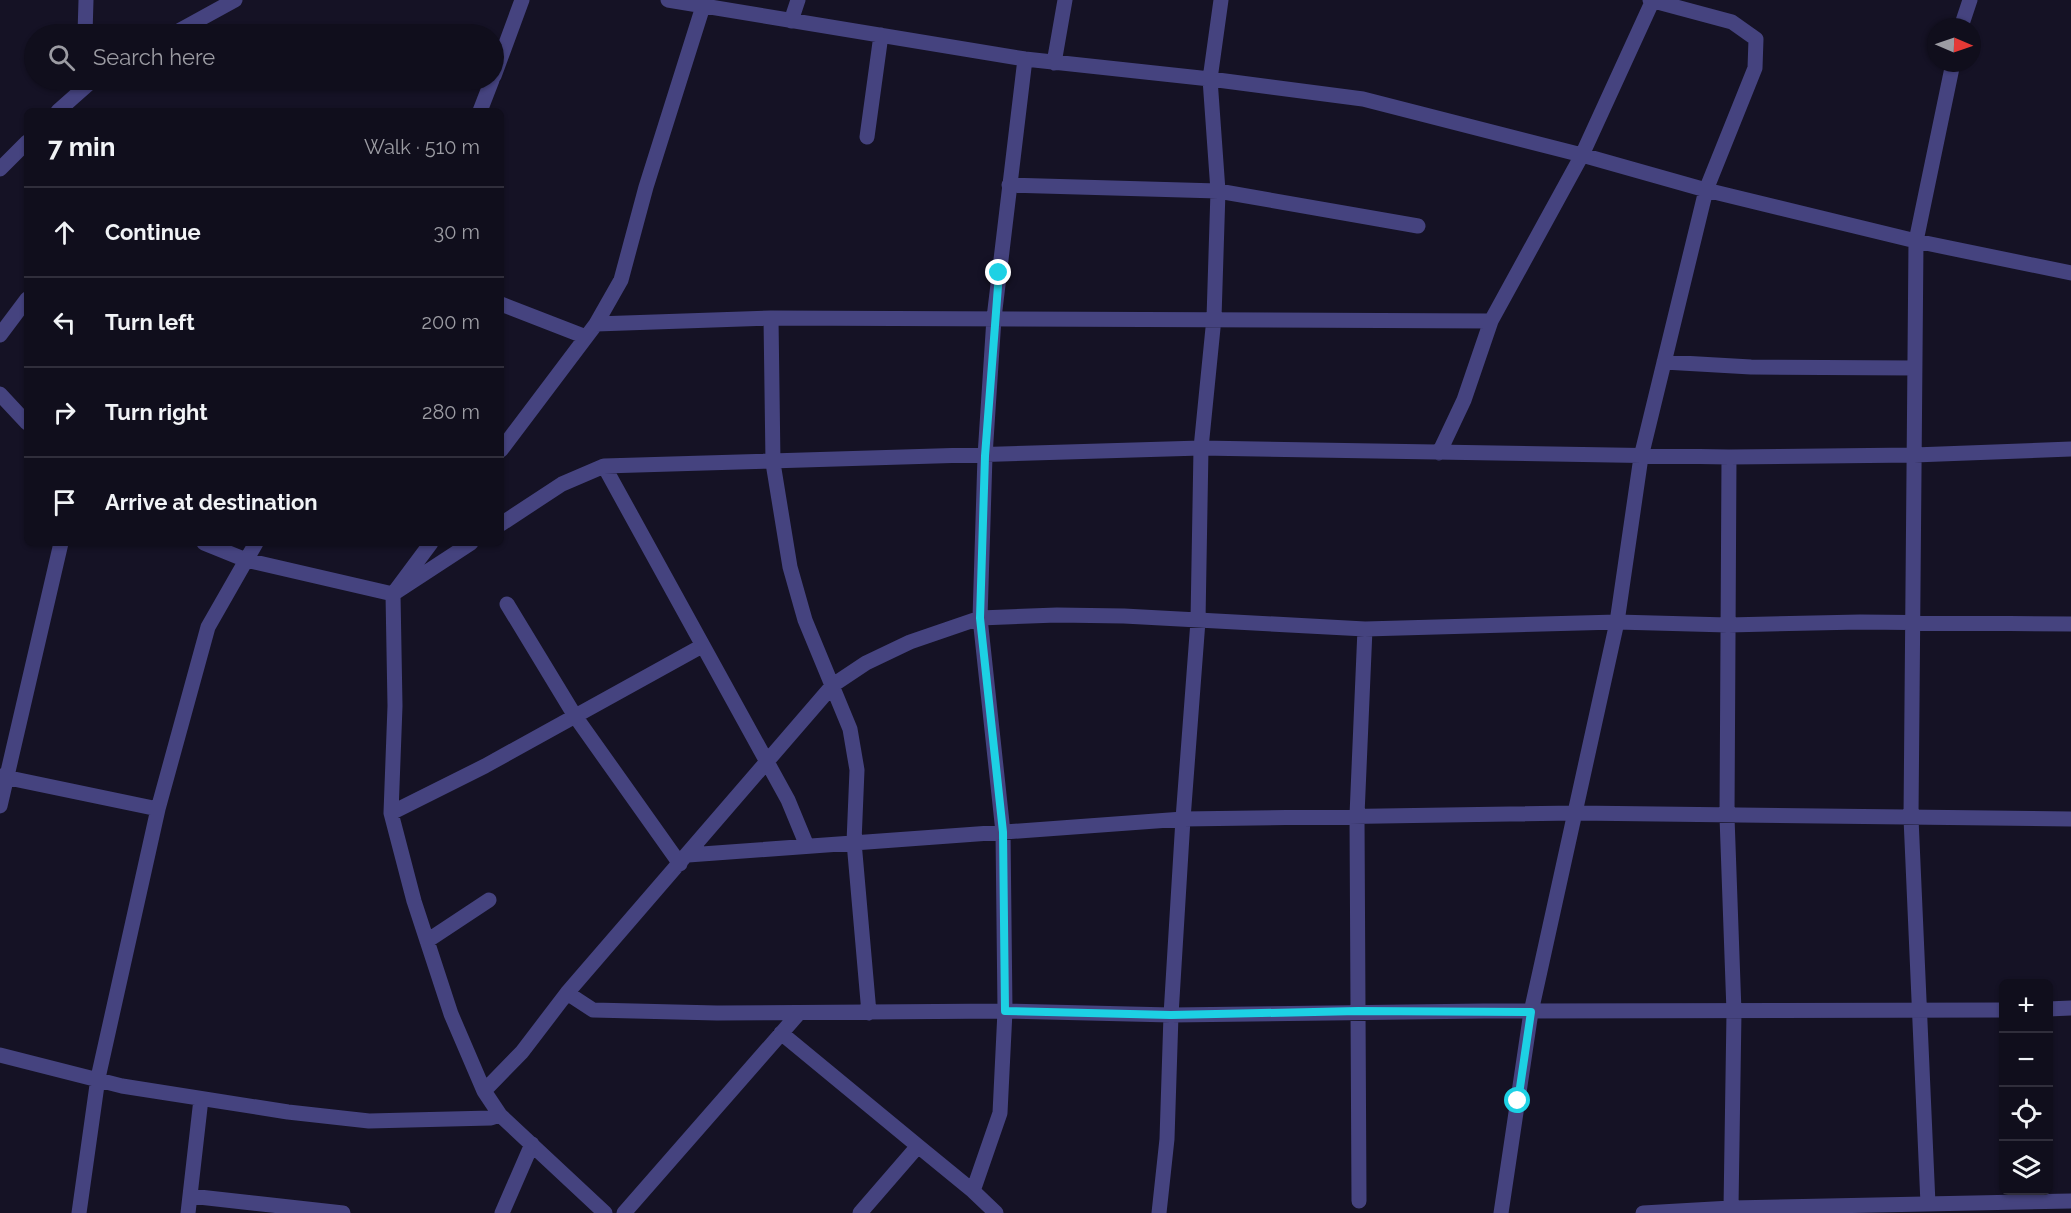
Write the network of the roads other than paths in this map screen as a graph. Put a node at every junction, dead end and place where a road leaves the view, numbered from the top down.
1 (86, 0) edge
2 (235, 0) edge
3 (522, 0) edge
4 (668, 0) edge
5 (798, 0) edge
6 (1065, 0) edge
7 (1221, 0) edge
8 (1652, 0) edge
9 (1970, 0) edge
10 (705, 3) edge
11 (1964, 18) edge
12 (791, 21) junction
13 (86, 24) edge
14 (192, 24) edge
15 (881, 36) junction
16 (504, 48) edge
17 (1025, 59) junction
18 (1054, 63) junction
19 (1951, 72) edge
20 (1210, 79) junction
21 (79, 90) edge
22 (488, 90) edge
23 (61, 108) edge
24 (481, 108) edge
25 (867, 137) dead end
26 (24, 145) edge
27 (1582, 155) junction
28 (0, 169) edge
29 (1010, 185) junction
30 (1706, 190) junction
31 (1218, 191) junction
32 (1418, 226) dead end
33 (1916, 241) junction
34 (2071, 273) edge
35 (24, 303) edge
36 (504, 305) edge
37 (771, 318) junction
38 (994, 318) junction
39 (1214, 318) junction
40 (1491, 321) junction
41 (591, 331) junction
42 (0, 335) edge
43 (1664, 362) junction
44 (1915, 368) junction
45 (0, 394) edge
46 (24, 420) edge
47 (504, 446) edge
48 (1201, 448) junction
49 (2071, 449) edge
50 (1439, 453) junction
51 (1914, 455) junction
52 (985, 456) junction
53 (1641, 457) junction
54 (1729, 457) junction
55 (773, 463) junction
56 (604, 466) junction
57 (504, 522) edge
58 (60, 546) edge
59 (211, 546) edge
60 (254, 546) edge
61 (429, 546) edge
62 (466, 546) edge
63 (246, 560) junction
64 (393, 594) junction
65 (507, 604) dead end
66 (980, 618) junction
67 (1198, 621) junction
68 (1617, 622) junction
69 (1914, 622) junction
70 (2071, 624) edge
71 (1728, 625) junction
72 (1365, 629) junction
73 (702, 646) junction
74 (834, 685) junction
75 (575, 716) junction
76 (766, 764) junction
77 (3, 776) edge
78 (0, 806) edge
79 (158, 809) junction
80 (391, 813) junction
81 (1576, 813) junction
82 (1358, 815) junction
83 (1727, 817) junction
84 (1911, 818) junction
85 (1183, 819) junction
86 (2071, 819) edge
87 (1003, 832) junction
88 (854, 842) junction
89 (807, 846) junction
90 (684, 859) junction
91 (489, 900) dead end
92 (427, 941) junction
93 (567, 993) junction
94 (2071, 1008) edge
95 (2053, 1009) edge
96 (1999, 1010) edge
97 (1005, 1011) junction
98 (1358, 1011) junction
99 (1919, 1011) junction
100 (1531, 1012) junction
101 (1734, 1012) junction
102 (799, 1013) junction
103 (868, 1013) junction
104 (1171, 1015) junction
105 (781, 1033) junction
106 (0, 1055) edge
107 (98, 1078) junction
108 (484, 1091) junction
109 (201, 1098) junction
110 (501, 1115) junction
111 (532, 1144) junction
112 (918, 1146) junction
113 (973, 1191) junction
114 (190, 1196) junction
115 (1359, 1201) dead end
116 (2071, 1201) edge
117 (1928, 1204) junction
118 (1731, 1208) junction
119 (79, 1213) edge
120 (188, 1213) edge
121 (343, 1213) edge
122 (502, 1213) edge
123 (605, 1213) edge
124 (624, 1213) edge
125 (860, 1213) edge
126 (996, 1213) edge
127 (1159, 1213) edge
128 (1501, 1213) edge
129 (1643, 1213) edge

1 - 13 street
2 - 14 street
3 - 16 street
4 - 10 street
5 - 12 street
6 - 18 street
7 - 20 street
8 - 27 street
8 - 30 street
9 - 11 street
10 - 12 street
10 - 41 street
12 - 15 street
15 - 17 street
15 - 25 street
17 - 18 street
17 - 29 street
18 - 20 street
19 - 33 street
20 - 27 street
20 - 31 street
21 - 23 street
22 - 24 street
26 - 28 street
27 - 30 street
27 - 40 street
29 - 31 street
29 - 38 street
30 - 33 street
30 - 43 street
31 - 32 street
31 - 39 street
33 - 34 street
33 - 44 street
35 - 42 street
36 - 41 street
37 - 38 street
37 - 41 street
37 - 55 street
38 - 39 street
38 - 52 street
39 - 40 street
39 - 48 street
40 - 50 street
41 - 47 street
43 - 44 street
43 - 53 street
44 - 51 street
45 - 46 street
48 - 50 street
48 - 52 street
48 - 67 street
49 - 51 street
50 - 53 street
51 - 54 street
51 - 69 street
52 - 55 street
52 - 66 street
53 - 54 street
53 - 68 street
54 - 71 street
55 - 56 street
55 - 74 street
56 - 57 street
56 - 73 street
58 - 77 street
59 - 63 street
60 - 63 street
61 - 64 street
62 - 64 street
63 - 64 street
63 - 79 street
64 - 80 street
65 - 75 street
66 - 67 street
66 - 74 street
66 - 87 street
67 - 72 street
67 - 85 street
68 - 71 street
68 - 72 street
68 - 81 street
69 - 70 street
69 - 71 street
69 - 84 street
71 - 83 street
72 - 82 street
73 - 75 street
73 - 76 street
74 - 76 street
74 - 88 street
75 - 80 street
75 - 90 street
76 - 89 street
76 - 90 street
77 - 78 street
77 - 79 street
79 - 107 street
80 - 92 street
81 - 82 street
81 - 83 street
81 - 100 street
82 - 85 street
82 - 98 street
83 - 84 street
83 - 101 street
84 - 86 street
84 - 99 street
85 - 87 street
85 - 104 street
87 - 88 street
87 - 97 street
88 - 89 street
88 - 103 street
89 - 90 street
90 - 93 street
91 - 92 street
92 - 108 street
93 - 102 street
93 - 108 street
94 - 95 street
96 - 99 street
97 - 103 street
97 - 104 street
97 - 113 street
98 - 100 street
98 - 104 street
98 - 115 street
99 - 101 street
99 - 117 street
100 - 101 street
100 - 128 street
101 - 118 street
102 - 103 street
102 - 105 street
104 - 127 street
105 - 112 street
105 - 124 street
106 - 107 street
107 - 109 street
107 - 119 street
108 - 110 street
109 - 110 street
109 - 114 street
110 - 111 street
111 - 122 street
111 - 123 street
112 - 113 street
112 - 125 street
113 - 126 street
114 - 120 street
114 - 121 street
116 - 117 street
117 - 118 street
118 - 129 street

